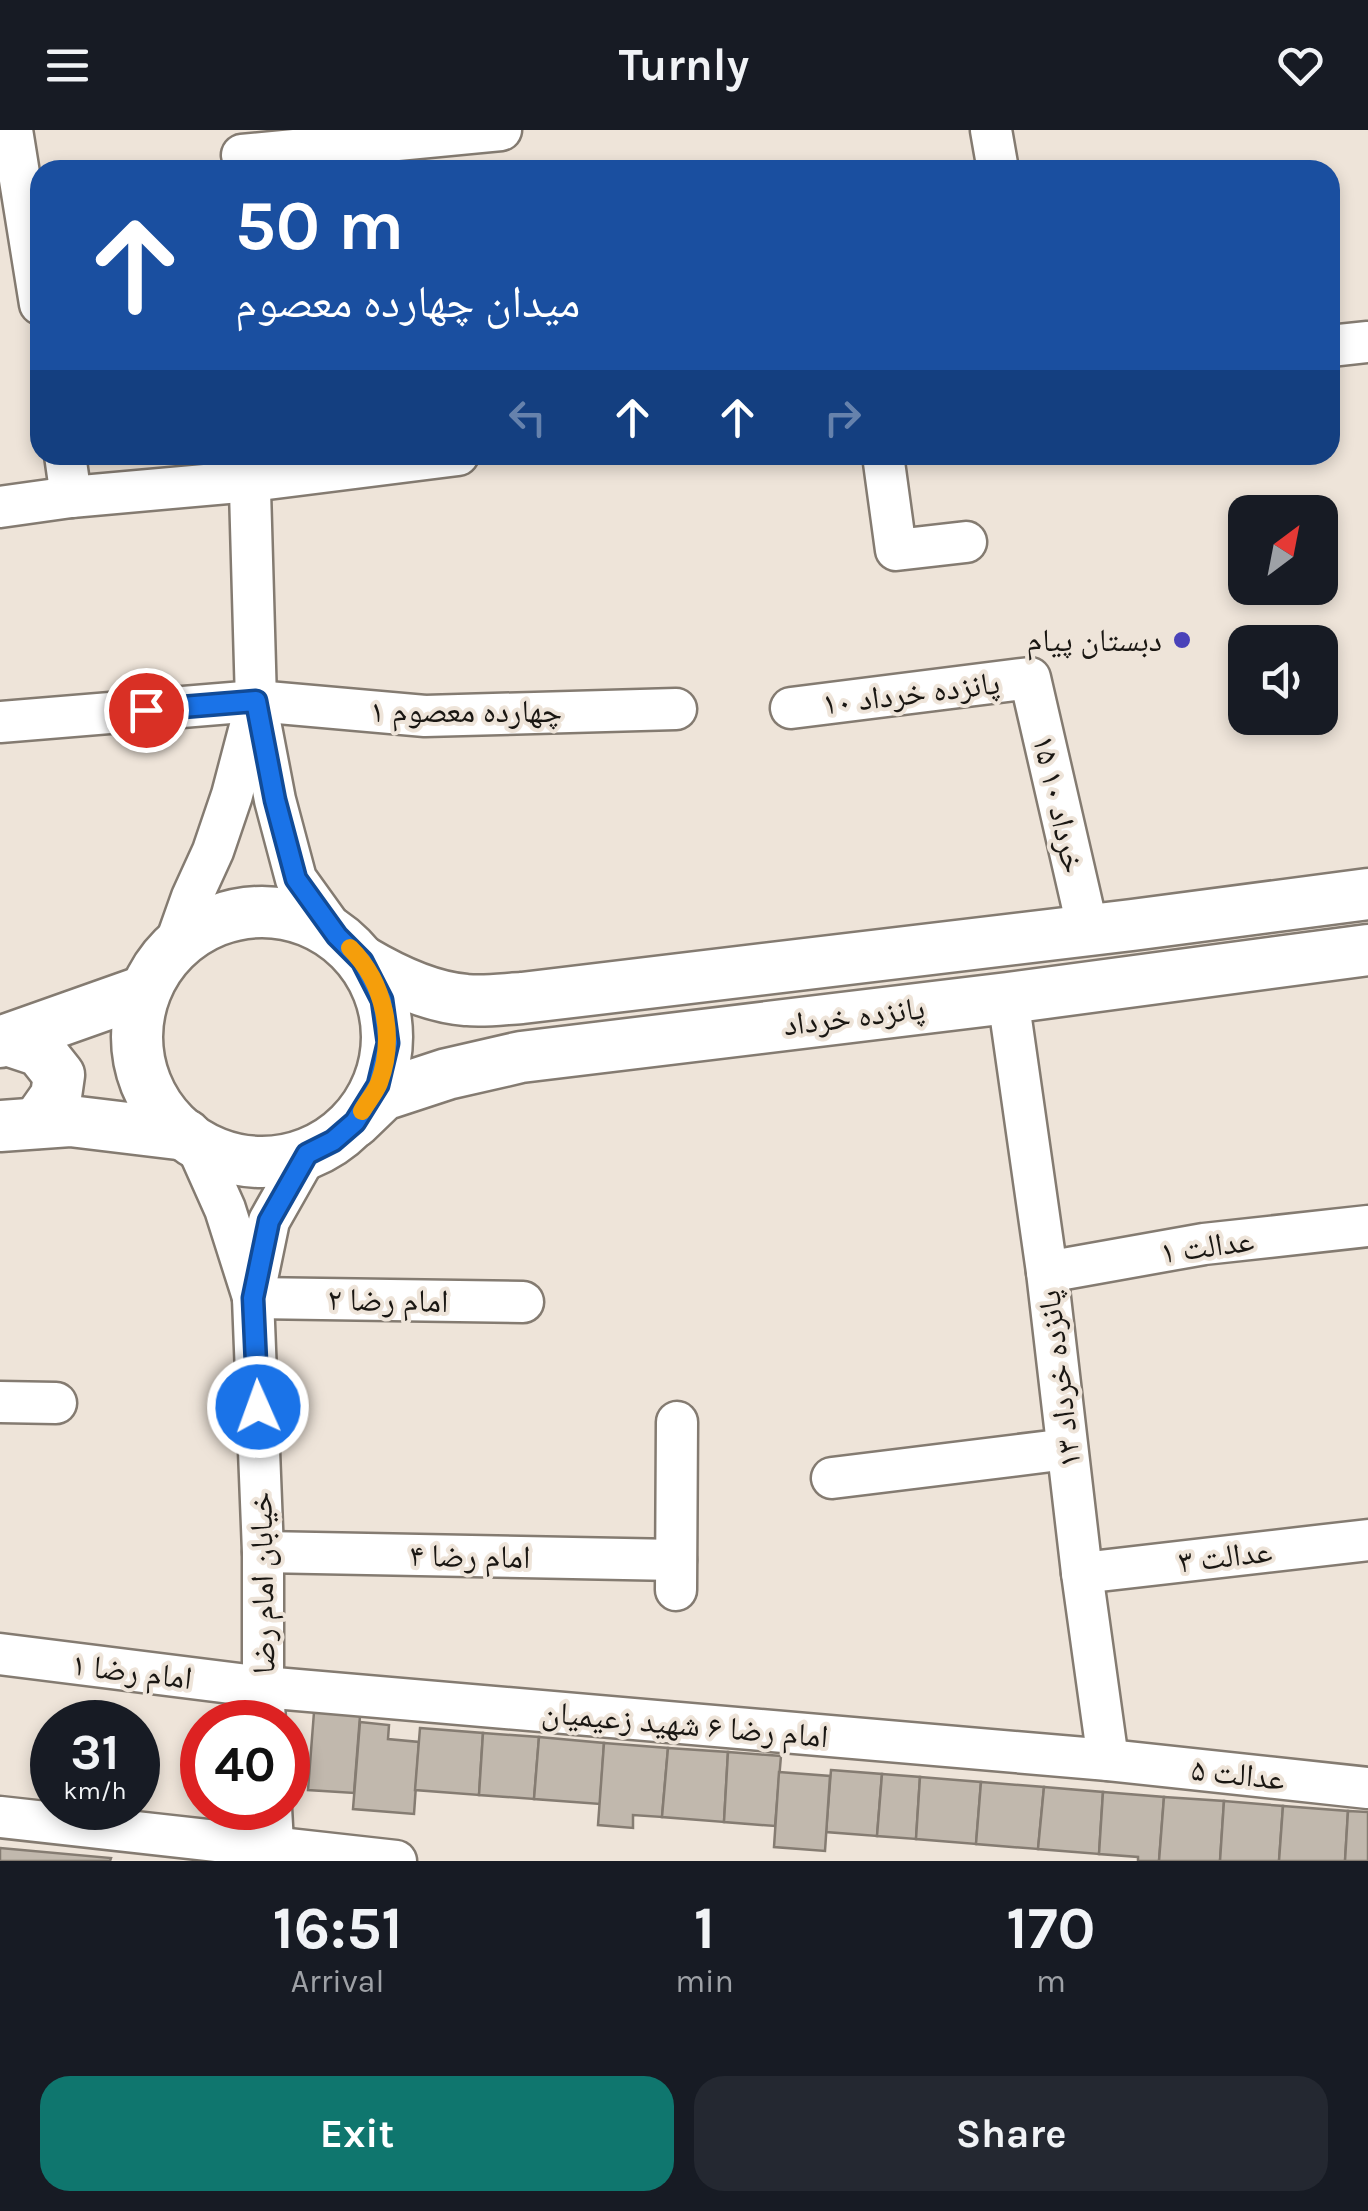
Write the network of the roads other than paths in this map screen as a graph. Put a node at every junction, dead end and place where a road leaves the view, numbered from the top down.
1 (12, 130) edge
2 (501, 130) edge
3 (991, 130) edge
4 (242, 152) edge
5 (996, 160) edge
6 (30, 242) edge
7 (1368, 342) edge
8 (1340, 345) edge
9 (66, 465) edge
10 (298, 465) edge
11 (884, 465) edge
12 (250, 468) edge
13 (71, 497) junction
14 (0, 507) edge
15 (966, 542) dead end
16 (1030, 678) joint
17 (256, 701) junction
18 (676, 708) dead end
19 (792, 708) dead end
20 (0, 722) edge
21 (1368, 894) edge
22 (1088, 930) junction
23 (175, 945) junction
24 (350, 948) junction
25 (1368, 950) edge
26 (144, 990) junction
27 (1008, 998) junction
28 (4, 1041) edge
29 (355, 1122) junction
30 (18, 1125) edge
31 (191, 1140) junction
32 (307, 1154) junction
33 (1368, 1226) edge
34 (1047, 1272) junction
35 (253, 1298) junction
36 (523, 1302) dead end
37 (0, 1402) edge
38 (56, 1403) dead end
39 (677, 1422) dead end
40 (1068, 1449) junction
41 (832, 1478) dead end
42 (1368, 1540) edge
43 (263, 1552) junction
44 (1082, 1573) junction
45 (0, 1654) edge
46 (238, 1700) edge
47 (264, 1700) edge
48 (310, 1708) edge
49 (1108, 1760) junction
50 (1368, 1788) edge
51 (0, 1818) edge
52 (274, 1854) edge
53 (396, 1861) edge

1 - 6 street
2 - 4 street
3 - 5 street
7 - 8 street
9 - 13 street
10 - 12 street
11 - 15 street
12 - 13 street
12 - 17 street
13 - 14 street
16 - 19 street, پانزده خرداد ۱۰
16 - 22 street, ۱۵ خرداد ۱۰
17 - 18 street, چهارده معصوم ۱
17 - 20 street, چهارده معصوم ۱
17 - 23 street
17 - 24 street
21 - 22 main road, پانزده خرداد
22 - 24 main road, پانزده خرداد
23 - 24 main road
23 - 26 main road
24 - 29 main road
25 - 27 main road, پانزده خرداد
26 - 28 main road
26 - 31 main road
27 - 29 main road, پانزده خرداد
27 - 34 street, پانزده خرداد ۱۳
28 - 30 main road
29 - 32 main road
30 - 31 main road
31 - 32 main road
31 - 35 street
32 - 35 street, خیابان امام رضا
33 - 34 street, عدالت ۱
34 - 40 street, پانزده خرداد ۱۳
35 - 36 street, امام رضا ۲
35 - 43 street, خیابان امام رضا
37 - 38 street
39 - 43 street, امام رضا ۴
40 - 41 street
40 - 44 street, پانزده خرداد ۱۳
42 - 44 street, عدالت ۳
43 - 47 street, خیابان امام رضا
44 - 49 street, پانزده خرداد ۱۳
45 - 46 street, امام رضا ۱
48 - 49 street, امام رضا ۶ شهید زعیمیان
49 - 50 street, عدالت ۵
51 - 52 street
52 - 53 street

